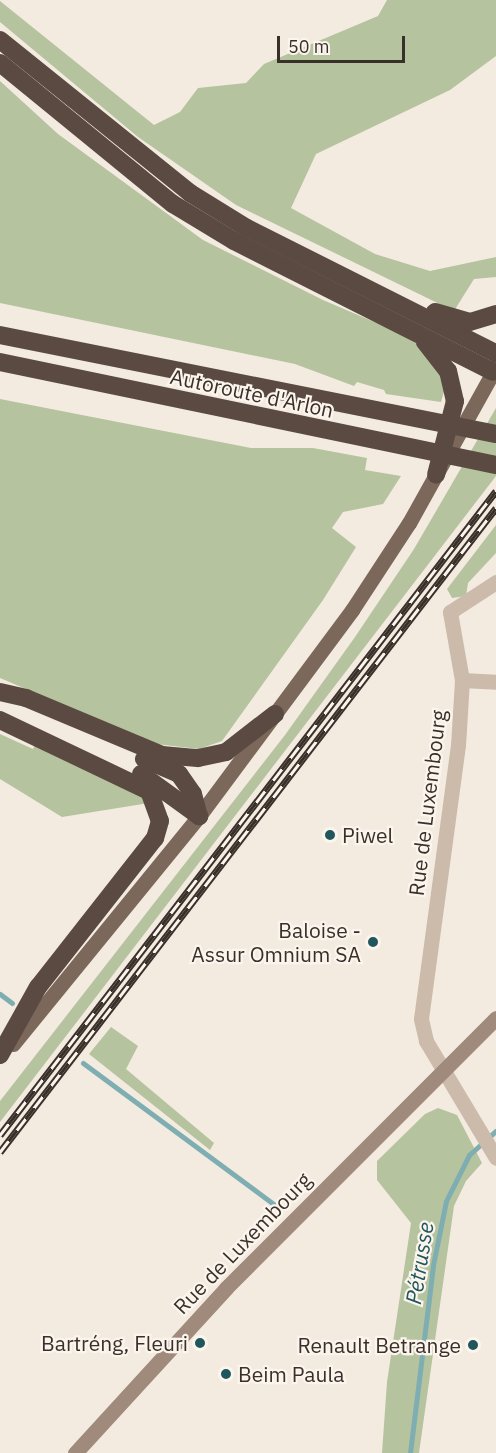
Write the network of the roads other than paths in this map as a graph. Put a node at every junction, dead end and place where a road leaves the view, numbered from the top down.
1 (0, 40) edge
2 (0, 63) edge
3 (147, 162) junction
4 (496, 315) edge
5 (0, 335) edge
6 (420, 336) junction
7 (496, 353) edge
8 (0, 362) edge
9 (495, 370) edge
10 (0, 375) edge
11 (71, 378) junction
12 (496, 434) edge
13 (496, 465) edge
14 (436, 475) junction
15 (496, 582) edge
16 (462, 680) junction
17 (496, 682) edge
18 (0, 693) edge
19 (0, 710) edge
20 (275, 714) junction
21 (0, 720) edge
22 (199, 816) junction
23 (496, 1018) edge
24 (0, 1055) edge
25 (0, 1060) edge
26 (445, 1068) junction
27 (495, 1157) edge
28 (75, 1453) edge

1 - 3 highway
2 - 6 highway
3 - 4 highway
3 - 7 highway
5 - 12 highway, Autoroute d'Arlon
6 - 9 highway
6 - 14 highway
8 - 11 highway, Autoroute d'Arlon
9 - 14 main road
10 - 11 highway
11 - 13 highway, Autoroute d'Arlon
14 - 20 main road
15 - 16 street, Rue de Luxembourg
16 - 17 street
16 - 26 street, Rue de Luxembourg
18 - 20 highway
18 - 22 highway
19 - 22 highway
20 - 22 main road
21 - 24 highway
22 - 25 main road
23 - 26 main road, Rue de Luxembourg
26 - 27 street
26 - 28 main road, Rue de Luxembourg

